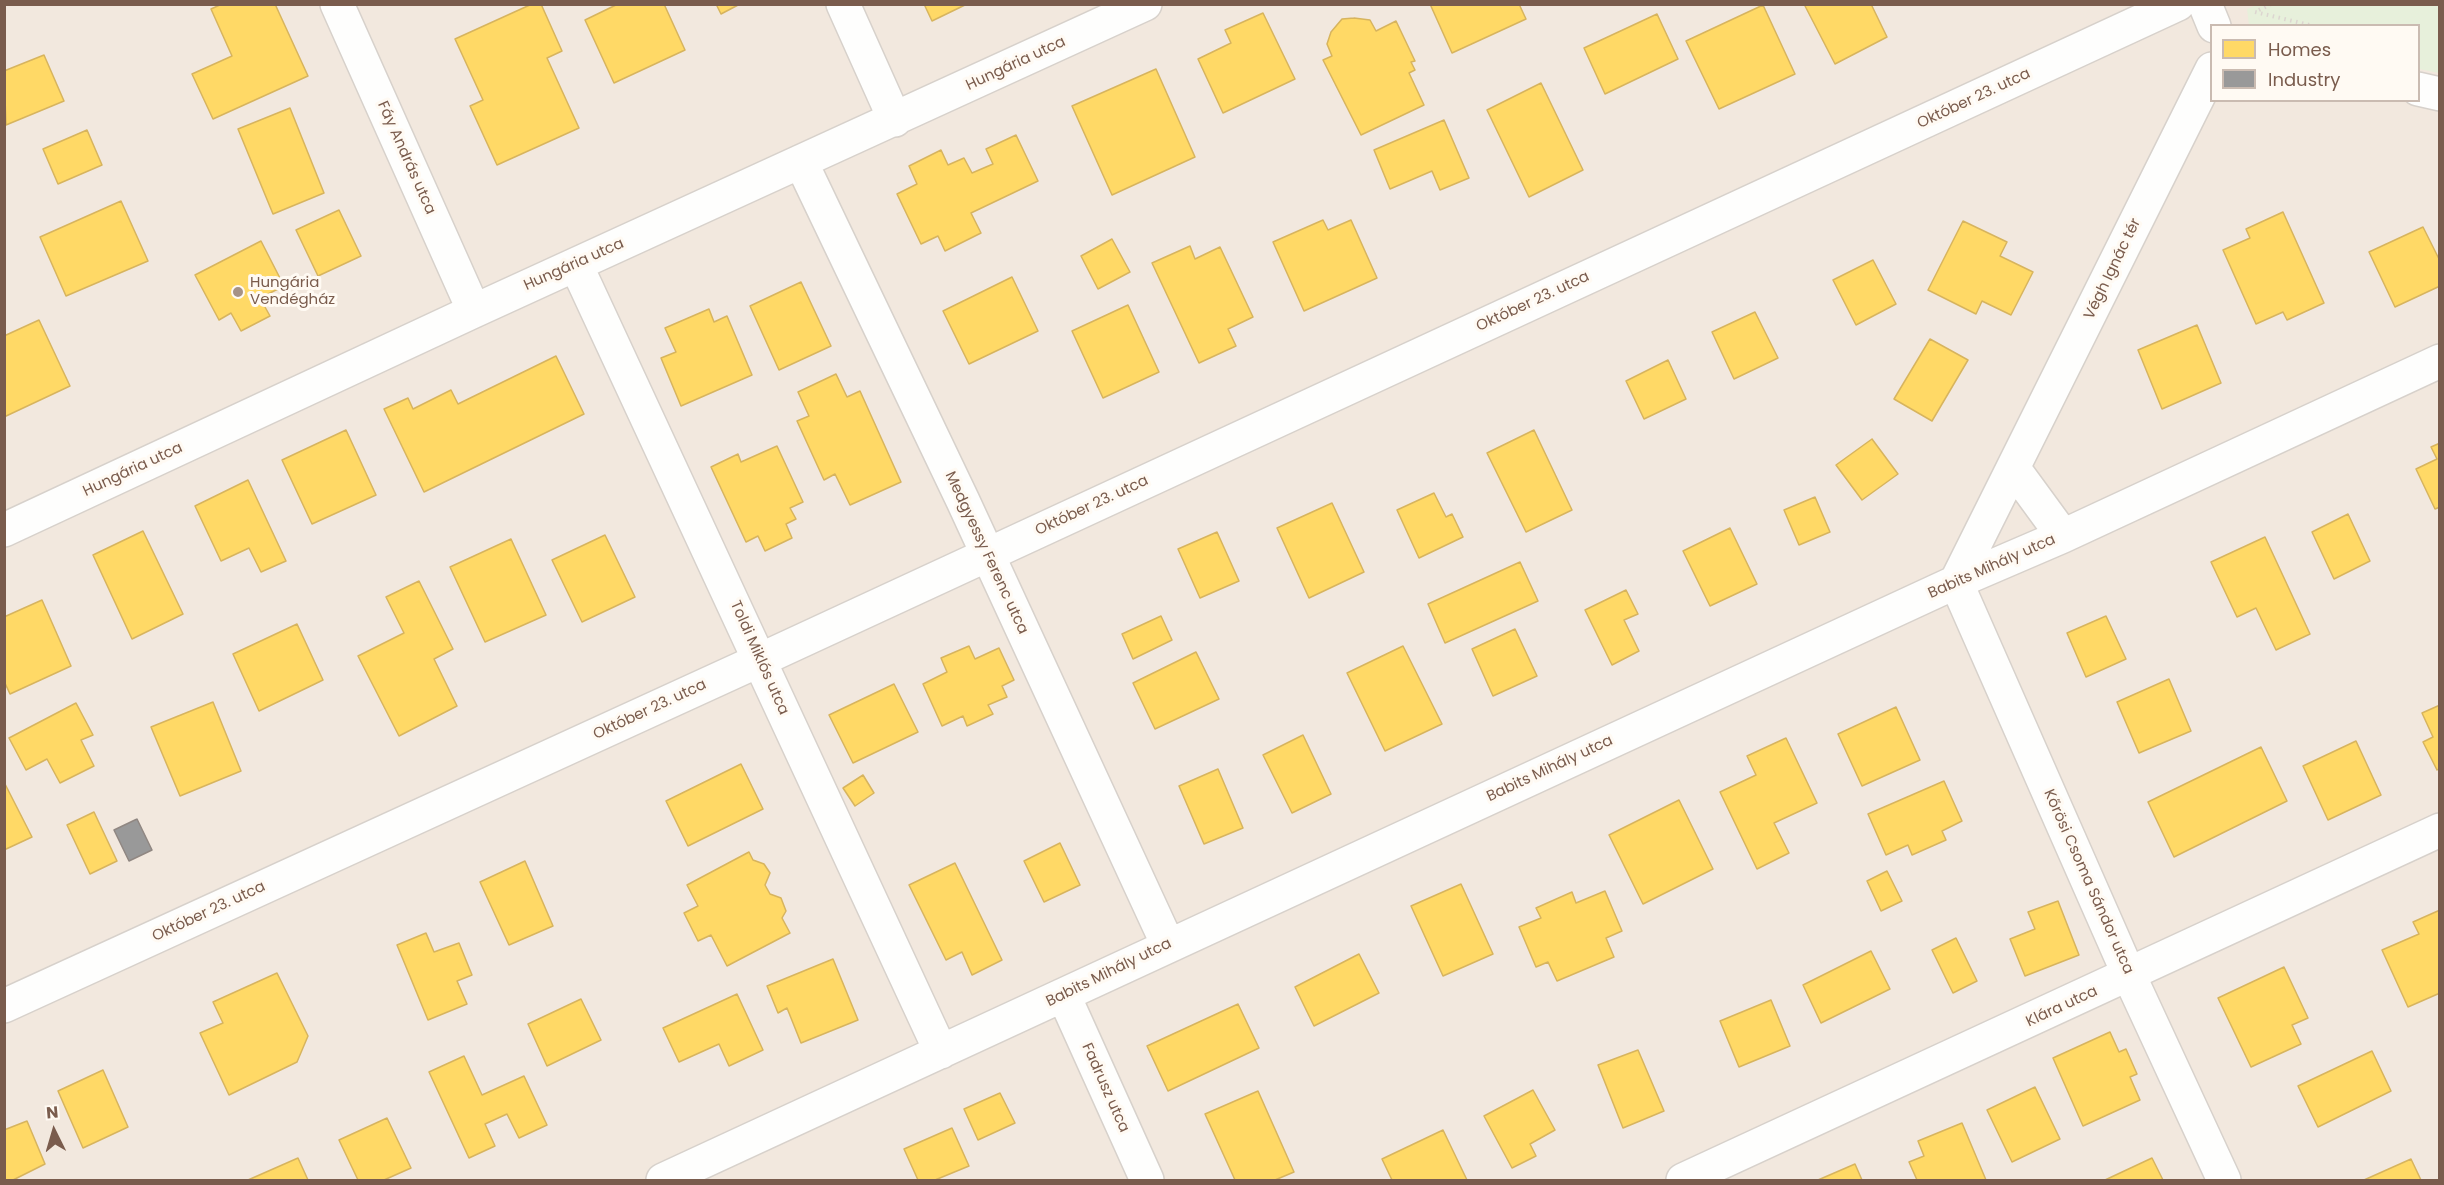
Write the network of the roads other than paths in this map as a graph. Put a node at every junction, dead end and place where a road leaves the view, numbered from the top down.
1 (337, 4) edge
2 (843, 4) edge
3 (1145, 4) edge
4 (2178, 4) edge
5 (2205, 4) edge
6 (2213, 24) edge
7 (2210, 71) edge
8 (2420, 89) edge
9 (2439, 93) edge
10 (895, 120) junction
11 (801, 162) junction
12 (576, 264) junction
13 (474, 311) junction
14 (2439, 362) edge
15 (2014, 469) junction
16 (4, 530) edge
17 (2063, 536) junction
18 (987, 554) junction
19 (1956, 582) junction
20 (760, 660) junction
21 (2439, 830) edge
22 (1168, 945) junction
23 (2129, 975) junction
24 (1064, 996) junction
25 (4, 1006) edge
26 (941, 1052) junction
27 (663, 1180) edge
28 (1147, 1180) edge
29 (1683, 1180) edge
30 (2224, 1180) edge

1 - 13 street, Fáy András utca
2 - 10 street
3 - 10 street, Hungária utca
4 - 18 street, Október 23. utca
5 - 6 street
7 - 15 street, Végh Ignác tér
8 - 9 street
10 - 11 street, Hungária utca
11 - 12 street, Hungária utca
11 - 18 street, Medgyessy Ferenc utca
12 - 13 street, Hungária utca
12 - 20 street, Toldi Miklós utca
13 - 16 street, Hungária utca
14 - 17 street, Babits Mihály utca
15 - 17 street
15 - 19 street, Végh Ignác tér
17 - 19 street, Babits Mihály utca
18 - 20 street, Október 23. utca
18 - 22 street, Medgyessy Ferenc utca
19 - 22 street, Babits Mihály utca
19 - 23 street, Kőrösi Csoma Sándor utca
20 - 25 street, Október 23. utca
20 - 26 street, Toldi Miklós utca
21 - 23 street, Klára utca
22 - 24 street, Babits Mihály utca
23 - 29 street, Klára utca
23 - 30 street, Kőrösi Csoma Sándor utca
24 - 26 street, Babits Mihály utca
24 - 28 street, Fadrusz utca
26 - 27 street, Babits Mihály utca

